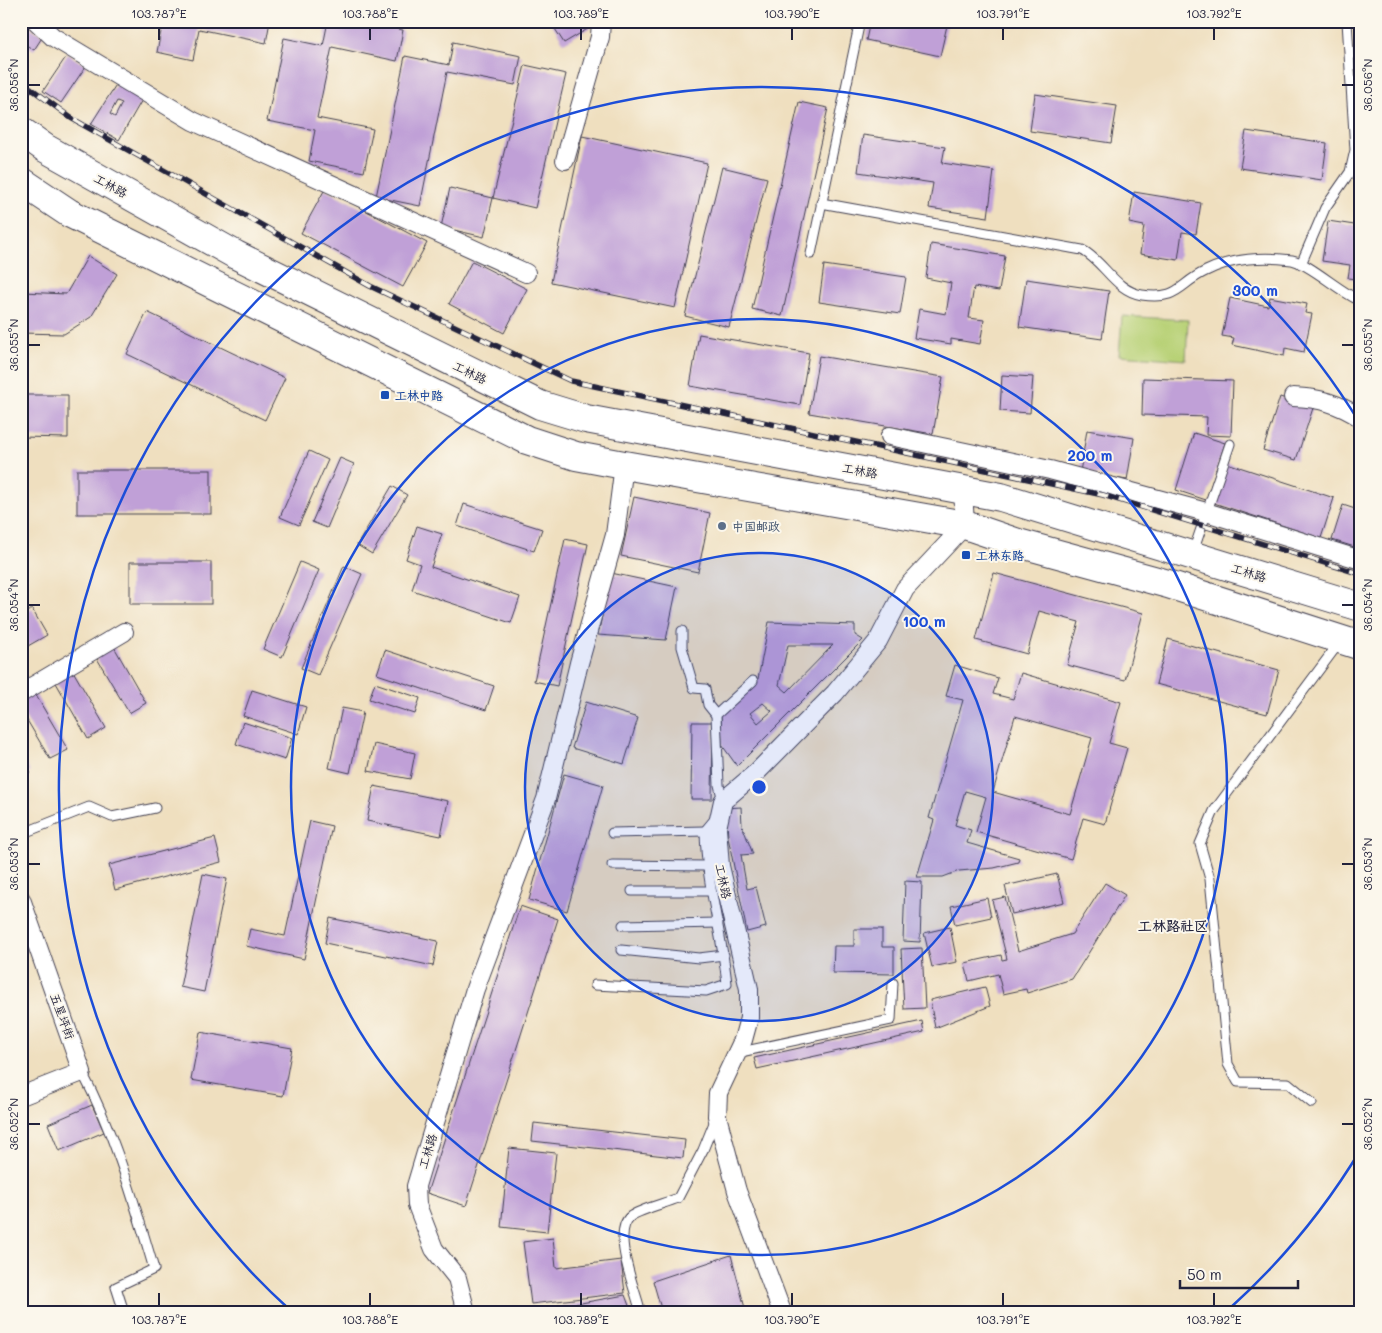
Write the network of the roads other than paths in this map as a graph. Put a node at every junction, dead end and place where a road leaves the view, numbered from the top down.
1 (36, 21) edge
2 (601, 21) edge
3 (860, 21) edge
4 (1347, 21) edge
5 (21, 131) edge
6 (565, 160) dead end
7 (21, 181) edge
8 (821, 203) junction
9 (811, 254) dead end
10 (1301, 264) junction
11 (526, 273) dead end
12 (1361, 301) edge
13 (1293, 397) dead end
14 (1361, 418) edge
15 (890, 436) dead end
16 (1230, 444) dead end
17 (624, 465) junction
18 (963, 489) junction
19 (1206, 512) junction
20 (965, 525) junction
21 (1192, 554) junction
22 (1361, 560) edge
23 (1361, 607) edge
24 (682, 631) dead end
25 (124, 632) dead end
26 (1354, 646) edge
27 (753, 682) dead end
28 (21, 692) edge
29 (716, 715) junction
30 (155, 808) dead end
31 (721, 808) junction
32 (704, 831) junction
33 (612, 833) dead end
34 (21, 834) edge
35 (612, 865) dead end
36 (706, 866) junction
37 (632, 890) dead end
38 (711, 890) junction
39 (21, 899) edge
40 (718, 924) junction
41 (622, 925) dead end
42 (621, 950) dead end
43 (724, 955) junction
44 (893, 983) dead end
45 (595, 985) dead end
46 (736, 1053) junction
47 (82, 1072) junction
48 (21, 1096) edge
49 (1312, 1104) dead end
50 (717, 1116) junction
51 (639, 1306) dead end
52 (124, 1312) edge
53 (466, 1312) edge
54 (782, 1312) edge

1 - 11 street
2 - 6 street
3 - 8 lane
4 - 10 lane
5 - 18 highway, 工林路
7 - 17 highway
8 - 9 lane
8 - 10 lane
10 - 12 lane
13 - 14 street
15 - 19 street
16 - 19 lane
17 - 20 highway
17 - 53 street, 工林路
18 - 20 street
18 - 21 highway, 工林路
19 - 21 lane
19 - 22 street
20 - 26 highway
20 - 31 street
21 - 23 highway, 工林路
24 - 29 lane
25 - 28 street
26 - 49 lane
27 - 29 lane
29 - 31 lane
30 - 34 lane
31 - 32 lane
31 - 46 street, 工林路
32 - 33 lane
32 - 36 lane
35 - 36 lane
36 - 38 lane
37 - 38 lane
38 - 40 lane
39 - 47 street, 五星坪街
40 - 41 lane
40 - 43 lane
42 - 43 lane
43 - 45 lane
44 - 46 lane
46 - 50 street, 工林路
47 - 48 street
47 - 52 lane
50 - 51 lane
50 - 54 street, 工林路

